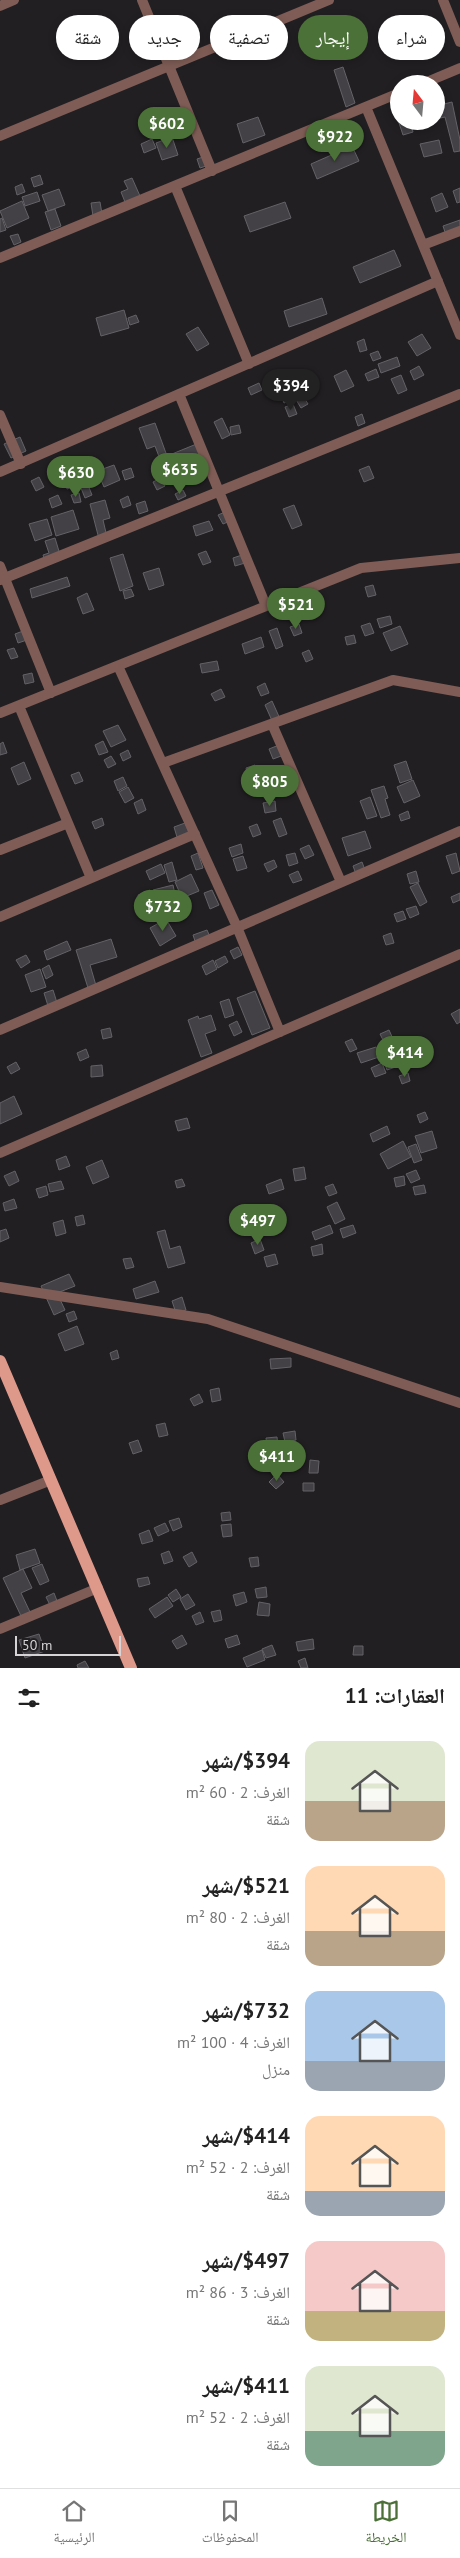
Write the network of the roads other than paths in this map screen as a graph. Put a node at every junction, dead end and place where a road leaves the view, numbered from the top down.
1 (14, 0) edge
2 (142, 0) edge
3 (329, 0) edge
4 (443, 0) edge
5 (0, 5) edge
6 (460, 42) edge
7 (169, 66) junction
8 (460, 68) edge
9 (443, 75) edge
10 (390, 97) edge
11 (366, 107) junction
12 (0, 136) edge
13 (212, 170) junction
14 (175, 186) junction
15 (460, 231) edge
16 (423, 245) junction
17 (0, 258) edge
18 (438, 281) junction
19 (460, 335) edge
20 (249, 364) junction
21 (179, 394) junction
22 (460, 394) edge
23 (0, 415) edge
24 (21, 464) junction
25 (0, 472) edge
26 (219, 493) junction
27 (460, 558) edge
28 (0, 566) edge
29 (2, 579) edge
30 (266, 606) junction
31 (118, 666) junction
32 (460, 692) edge
33 (51, 693) junction
34 (19, 706) junction
35 (0, 713) edge
36 (272, 724) junction
37 (162, 763) junction
38 (68, 823) junction
39 (460, 832) edge
40 (195, 834) junction
41 (0, 850) edge
42 (91, 878) junction
43 (341, 882) junction
44 (0, 917) edge
45 (237, 927) junction
46 (460, 954) edge
47 (0, 1029) edge
48 (280, 1032) junction
49 (0, 1153) edge
50 (0, 1287) edge
51 (0, 1361) edge
52 (460, 1403) edge
53 (51, 1480) junction
54 (0, 1500) edge
55 (98, 1588) junction
56 (0, 1629) edge
57 (130, 1668) edge

1 - 5 street
2 - 7 street
3 - 7 street
4 - 6 street
7 - 12 street
7 - 13 street
8 - 9 street
10 - 11 street
11 - 13 street
11 - 16 street
13 - 14 street
14 - 17 street
14 - 20 street
15 - 16 street
16 - 18 street
18 - 19 street
18 - 20 street
20 - 21 street
21 - 24 street
21 - 26 street
22 - 26 street
23 - 24 street
24 - 25 street
26 - 29 street
26 - 30 street
27 - 30 street
28 - 29 street
29 - 33 street
30 - 31 street
31 - 33 street
31 - 37 street
32 - 36 street
33 - 34 street
34 - 35 street
34 - 38 street
36 - 37 street
36 - 43 street
37 - 40 street
38 - 41 street
38 - 42 street
39 - 43 street
40 - 42 street
40 - 45 street
42 - 44 street
43 - 45 street
45 - 47 street
45 - 48 street
46 - 48 street
48 - 49 street
50 - 52 street
51 - 53 main road
53 - 54 street
53 - 55 main road
55 - 56 street
55 - 57 main road

